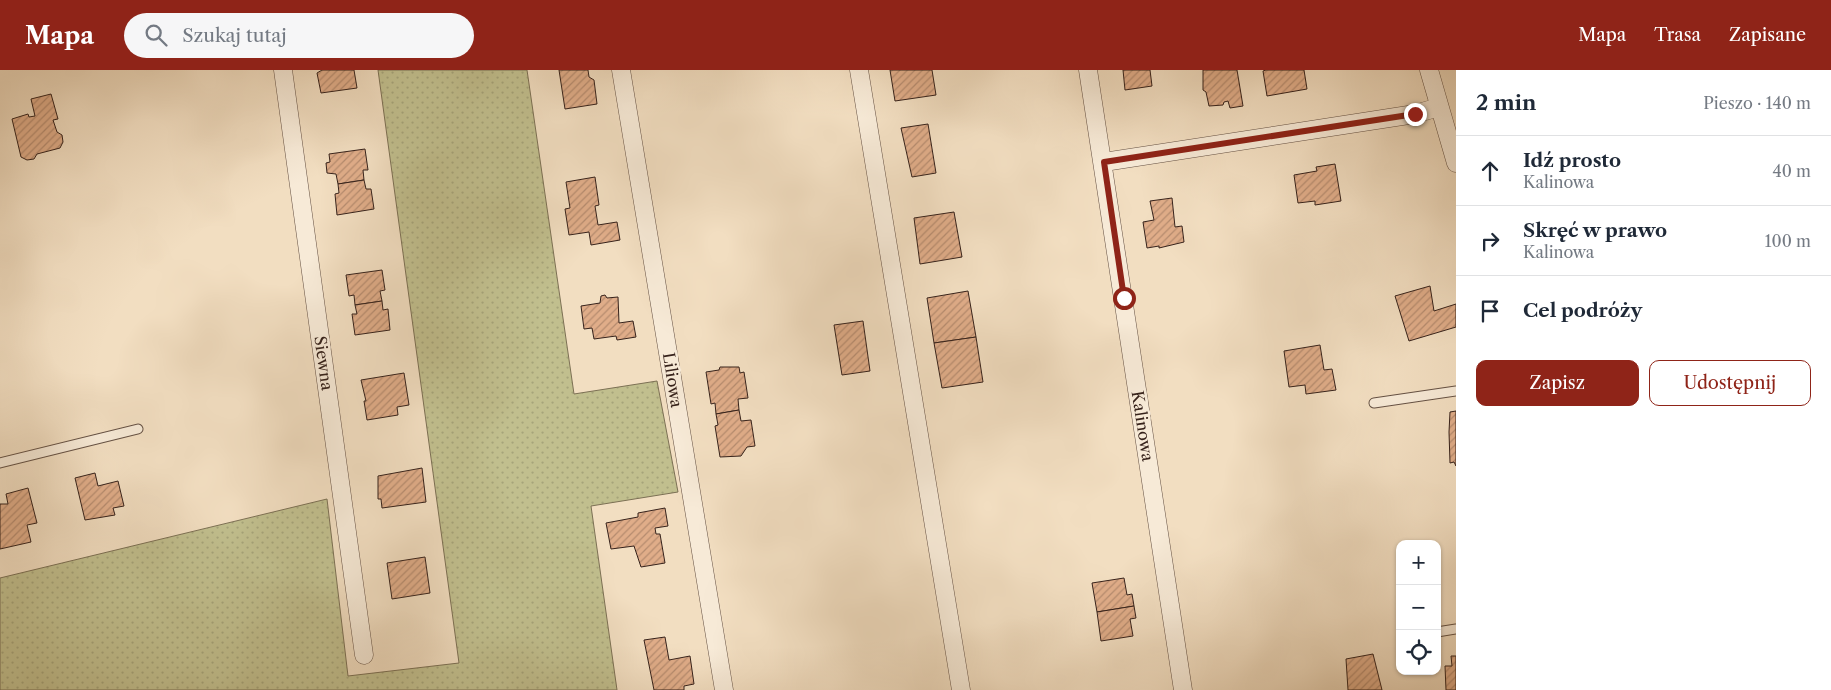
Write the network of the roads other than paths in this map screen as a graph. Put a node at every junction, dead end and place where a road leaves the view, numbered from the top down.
1 (283, 70) edge
2 (621, 70) edge
3 (859, 70) edge
4 (1088, 70) edge
5 (1429, 70) edge
6 (1439, 107) junction
7 (1104, 162) junction
8 (1456, 163) edge
9 (1456, 390) edge
10 (1374, 403) dead end
11 (138, 429) dead end
12 (0, 463) edge
13 (1456, 629) edge
14 (1441, 631) edge
15 (364, 655) dead end
16 (724, 690) edge
17 (961, 690) edge
18 (1183, 690) edge

1 - 15 street, Siewna
2 - 16 street, Liliowa
3 - 17 street
4 - 7 street, Kalinowa
5 - 6 street
6 - 7 street
6 - 8 street
7 - 18 street, Kalinowa
9 - 10 lane
11 - 12 lane
13 - 14 lane

